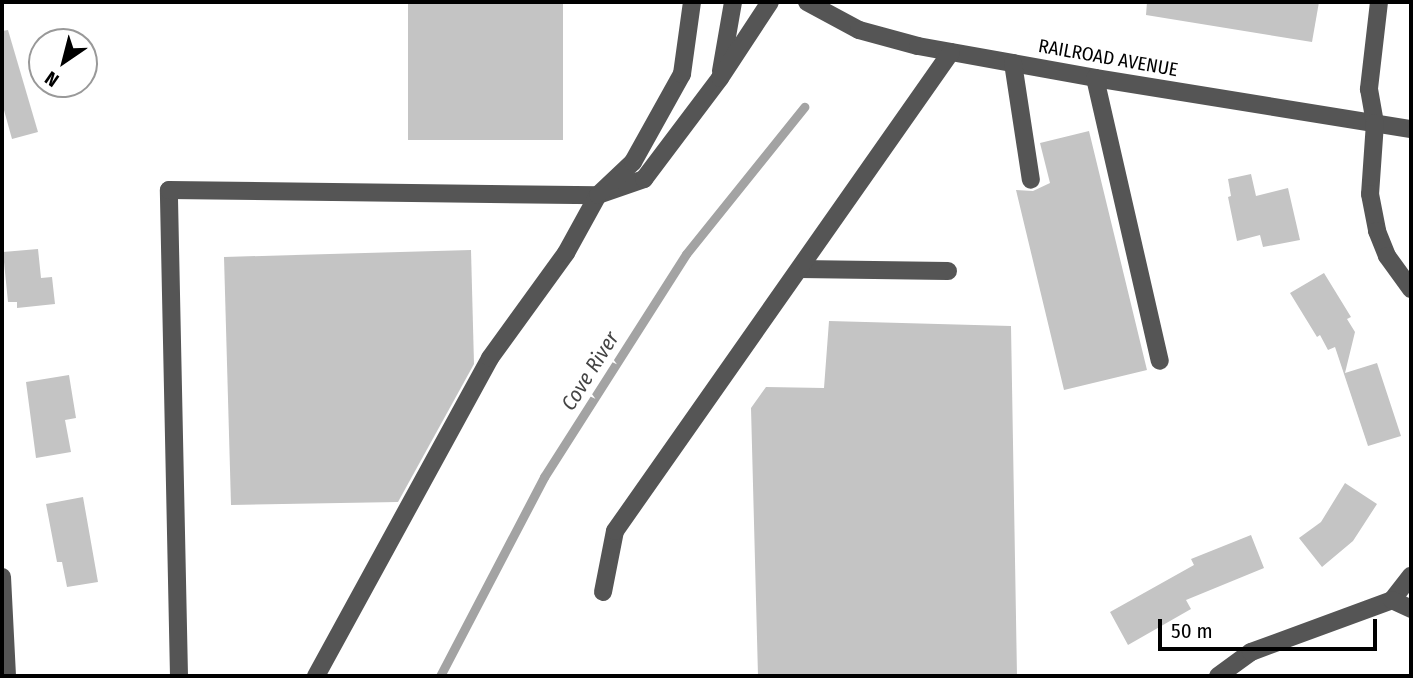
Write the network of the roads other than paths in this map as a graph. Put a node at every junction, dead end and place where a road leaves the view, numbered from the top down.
1 (692, 2) edge
2 (733, 2) edge
3 (770, 2) edge
4 (807, 2) edge
5 (1379, 2) edge
6 (951, 52) junction
7 (1013, 63) junction
8 (720, 78) junction
9 (1096, 79) junction
10 (1375, 123) junction
11 (1411, 129) edge
12 (1031, 180) dead end
13 (598, 195) junction
14 (800, 269) junction
15 (948, 271) dead end
16 (1411, 289) edge
17 (1160, 361) dead end
18 (1411, 576) edge
19 (2, 577) edge
20 (603, 593) dead end
21 (1392, 600) junction
22 (1411, 609) edge
23 (7, 676) edge
24 (179, 676) edge
25 (316, 676) edge
26 (1218, 676) edge

1 - 13 street
2 - 8 street
3 - 8 street
4 - 6 street, RAILROAD AVENUE
5 - 10 street
6 - 7 street, RAILROAD AVENUE
6 - 14 street
7 - 9 street, RAILROAD AVENUE
7 - 12 street
8 - 13 street
9 - 10 street, RAILROAD AVENUE
9 - 17 street
10 - 11 street, RAILROAD AVENUE
10 - 16 street
13 - 24 street
13 - 25 street
14 - 15 street
14 - 20 street
18 - 21 street
19 - 23 street
21 - 22 street
21 - 26 street

